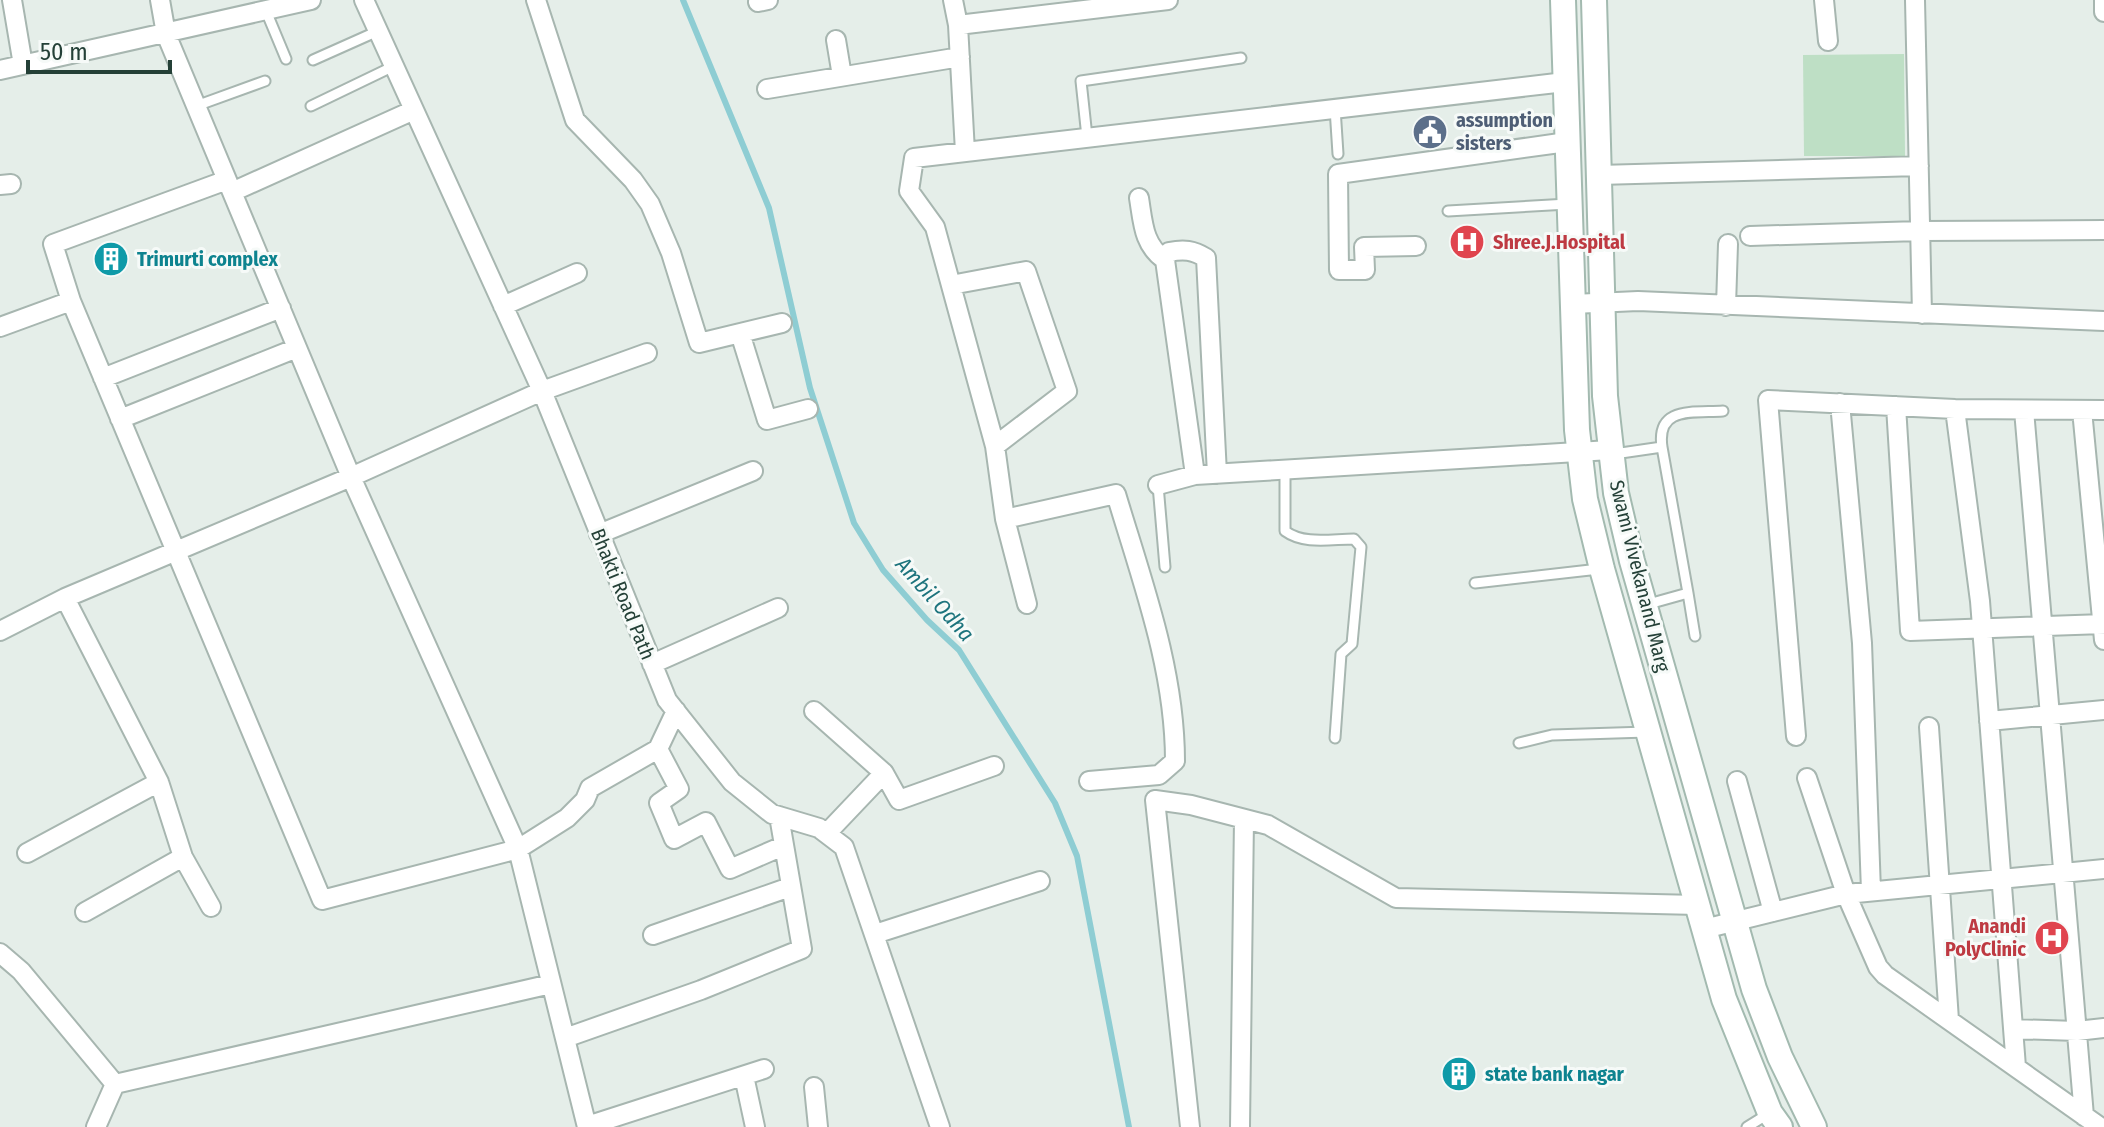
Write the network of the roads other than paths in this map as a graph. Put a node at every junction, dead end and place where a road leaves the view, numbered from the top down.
1 (12, 0) edge
2 (160, 0) edge
3 (311, 0) edge
4 (364, 0) edge
5 (536, 0) edge
6 (953, 0) edge
7 (1168, 0) edge
8 (1563, 0) edge
9 (1594, 0) edge
10 (1824, 0) edge
11 (1915, 0) edge
12 (2104, 0) edge
13 (289, 2) edge
14 (266, 11) junction
15 (2104, 12) edge
16 (958, 25) junction
17 (378, 31) junction
18 (166, 34) junction
19 (836, 40) dead end
20 (1828, 41) dead end
21 (960, 57) junction
22 (1241, 58) dead end
23 (286, 59) dead end
24 (313, 60) dead end
25 (23, 65) junction
26 (394, 66) junction
27 (0, 70) edge
28 (842, 76) junction
29 (265, 81) dead end
30 (1565, 82) junction
31 (767, 89) dead end
32 (196, 106) junction
33 (311, 106) dead end
34 (1335, 108) junction
35 (414, 110) junction
36 (1087, 137) junction
37 (1567, 142) junction
38 (965, 152) junction
39 (1338, 154) dead end
40 (1919, 166) junction
41 (1599, 175) junction
42 (230, 186) junction
43 (1139, 198) dead end
44 (1569, 204) junction
45 (1448, 211) dead end
46 (2104, 230) edge
47 (1920, 231) junction
48 (1750, 236) dead end
49 (1728, 244) dead end
50 (1416, 246) dead end
51 (1165, 260) junction
52 (577, 273) dead end
53 (951, 285) junction
54 (71, 301) junction
55 (1602, 302) junction
56 (1573, 304) junction
57 (503, 306) junction
58 (1726, 306) junction
59 (281, 308) junction
60 (1922, 314) junction
61 (2104, 321) edge
62 (782, 323) dead end
63 (0, 327) edge
64 (740, 333) junction
65 (297, 348) junction
66 (647, 353) dead end
67 (103, 378) junction
68 (542, 391) junction
69 (1840, 403) junction
70 (1896, 406) junction
71 (808, 409) dead end
72 (1955, 409) junction
73 (2024, 410) junction
74 (2082, 410) junction
75 (2104, 410) edge
76 (1723, 411) dead end
77 (120, 419) junction
78 (995, 446) junction
79 (1662, 447) junction
80 (1579, 452) junction
81 (1611, 452) junction
82 (1285, 470) junction
83 (753, 471) dead end
84 (1217, 474) junction
85 (1195, 475) junction
86 (351, 477) junction
87 (1158, 485) joint
88 (1005, 519) junction
89 (599, 534) junction
90 (175, 552) junction
91 (1165, 567) dead end
92 (1602, 569) junction
93 (1475, 583) dead end
94 (1688, 593) junction
95 (65, 598) junction
96 (1027, 604) dead end
97 (1645, 605) junction
98 (778, 608) dead end
99 (2041, 627) junction
100 (1982, 628) junction
101 (2103, 629) edge
102 (0, 631) edge
103 (1695, 636) dead end
104 (652, 664) junction
105 (2104, 710) edge
106 (676, 711) junction
107 (814, 711) dead end
108 (2050, 715) junction
109 (1989, 721) junction
110 (1929, 727) dead end
111 (1648, 731) junction
112 (1796, 736) dead end
113 (1335, 738) dead end
114 (1519, 743) dead end
115 (658, 749) junction
116 (994, 766) dead end
117 (884, 773) junction
118 (1807, 778) dead end
119 (1089, 781) dead end
120 (1737, 781) dead end
121 (159, 782) junction
122 (779, 816) junction
123 (1244, 819) junction
124 (827, 833) junction
125 (783, 846) junction
126 (518, 849) junction
127 (27, 853) dead end
128 (183, 857) junction
129 (2104, 869) edge
130 (2065, 873) junction
131 (2001, 879) junction
132 (1040, 881) dead end
133 (1941, 885) junction
134 (790, 887) junction
135 (1871, 891) junction
136 (1846, 894) junction
137 (1698, 905) junction
138 (211, 907) dead end
139 (85, 912) dead end
140 (1773, 912) junction
141 (1735, 921) junction
142 (1704, 929) junction
143 (875, 934) junction
144 (653, 935) dead end
145 (0, 953) edge
146 (551, 984) junction
147 (1949, 1020) junction
148 (2104, 1028) edge
149 (2013, 1029) junction
150 (2077, 1031) junction
151 (565, 1038) junction
152 (2016, 1067) junction
153 (764, 1069) dead end
154 (744, 1076) junction
155 (115, 1084) junction
156 (814, 1087) dead end
157 (2084, 1116) junction
158 (1773, 1122) edge
159 (96, 1127) edge
160 (587, 1127) edge
161 (755, 1127) edge
162 (818, 1127) edge
163 (940, 1127) edge
164 (1190, 1127) edge
165 (1240, 1127) edge
166 (1747, 1127) edge
167 (1814, 1127) edge
168 (2100, 1127) edge

1 - 25 street
2 - 18 street
3 - 13 street
4 - 17 street, Bhakti Road Path
5 - 64 street
6 - 16 street
7 - 16 street
8 - 30 main road, Swami Vivekanand Marg
9 - 41 main road, Swami Vivekanand Marg
10 - 20 street
11 - 40 street
12 - 15 street
13 - 14 street
14 - 18 street
14 - 23 lane
16 - 21 street
17 - 24 lane
17 - 26 street, Bhakti Road Path
18 - 25 street
18 - 32 street
19 - 28 street
21 - 28 street
21 - 38 street
22 - 36 lane
25 - 27 street
26 - 33 lane
26 - 35 street, Bhakti Road Path
28 - 31 street
29 - 32 lane
30 - 34 street
30 - 37 main road, Swami Vivekanand Marg
32 - 42 street
34 - 36 street
34 - 39 lane
35 - 42 street
35 - 57 street, Bhakti Road Path
36 - 38 street
37 - 44 main road, Swami Vivekanand Marg
37 - 50 street
38 - 53 street
40 - 41 street
40 - 47 street
41 - 55 main road, Swami Vivekanand Marg
42 - 54 street
42 - 59 street
43 - 51 street
44 - 45 lane
44 - 56 main road, Swami Vivekanand Marg
46 - 47 street
47 - 48 street
47 - 60 street
49 - 58 street
51 - 84 street
51 - 85 street
52 - 57 street
53 - 78 street
53 - 78 street
54 - 63 street
54 - 67 street
55 - 56 street
55 - 58 street
55 - 81 main road, Swami Vivekanand Marg
56 - 80 main road, Swami Vivekanand Marg
57 - 68 street, Bhakti Road Path
58 - 60 street
59 - 65 street
59 - 67 street
60 - 61 street
62 - 64 street
64 - 71 street
65 - 77 street
65 - 86 street
66 - 68 street
67 - 77 street
68 - 86 street
68 - 89 street, Bhakti Road Path
69 - 70 street
69 - 112 street
69 - 135 street
70 - 72 street
70 - 100 street
72 - 73 street
72 - 100 street
73 - 74 street
73 - 99 street
74 - 75 street
74 - 101 street
76 - 79 lane
77 - 90 street
78 - 88 street
79 - 81 lane
79 - 94 lane
80 - 81 street
80 - 82 street
80 - 92 main road, Swami Vivekanand Marg
81 - 97 main road, Swami Vivekanand Marg
82 - 84 street
82 - 113 lane
83 - 89 street
84 - 85 street
85 - 87 street
86 - 90 street
86 - 126 street
87 - 91 lane
88 - 96 street
88 - 119 street
89 - 104 street, Bhakti Road Path
90 - 95 street
90 - 126 street
92 - 93 lane
92 - 111 main road, Swami Vivekanand Marg
94 - 97 lane
94 - 103 lane
95 - 102 street
95 - 121 street
97 - 141 main road, Swami Vivekanand Marg
98 - 104 street
99 - 100 street
99 - 101 street
99 - 108 street
100 - 109 street
104 - 106 street, Bhakti Road Path
105 - 108 street
106 - 115 street
106 - 122 street, Bhakti Road Path
107 - 117 street
108 - 109 street
108 - 130 street
109 - 131 street
110 - 133 street
111 - 114 lane
111 - 137 main road, Swami Vivekanand Marg
115 - 125 street
115 - 126 street
116 - 117 street
117 - 124 street
118 - 136 street
120 - 140 street
121 - 127 street
121 - 128 street
122 - 124 street, Bhakti Road Path
122 - 125 street
123 - 137 street
123 - 164 street
123 - 165 street
124 - 143 street
125 - 134 street
126 - 146 street
128 - 138 street
128 - 139 street
129 - 130 street
130 - 131 street
130 - 150 street
131 - 133 street
131 - 149 street
132 - 143 street
133 - 135 street
133 - 147 street
134 - 144 street
134 - 151 street
135 - 136 street
136 - 140 street
136 - 147 street
137 - 142 main road, Swami Vivekanand Marg
140 - 141 street
141 - 142 street
141 - 167 main road, Swami Vivekanand Marg
142 - 158 main road, Swami Vivekanand Marg
143 - 163 street
145 - 155 street
146 - 151 street
146 - 155 street
147 - 152 street
148 - 150 street
149 - 150 street
149 - 152 street
150 - 157 street
151 - 160 street
152 - 157 street
153 - 154 street
154 - 160 street
154 - 161 street
155 - 159 street
156 - 162 street
157 - 168 street
158 - 166 lane

